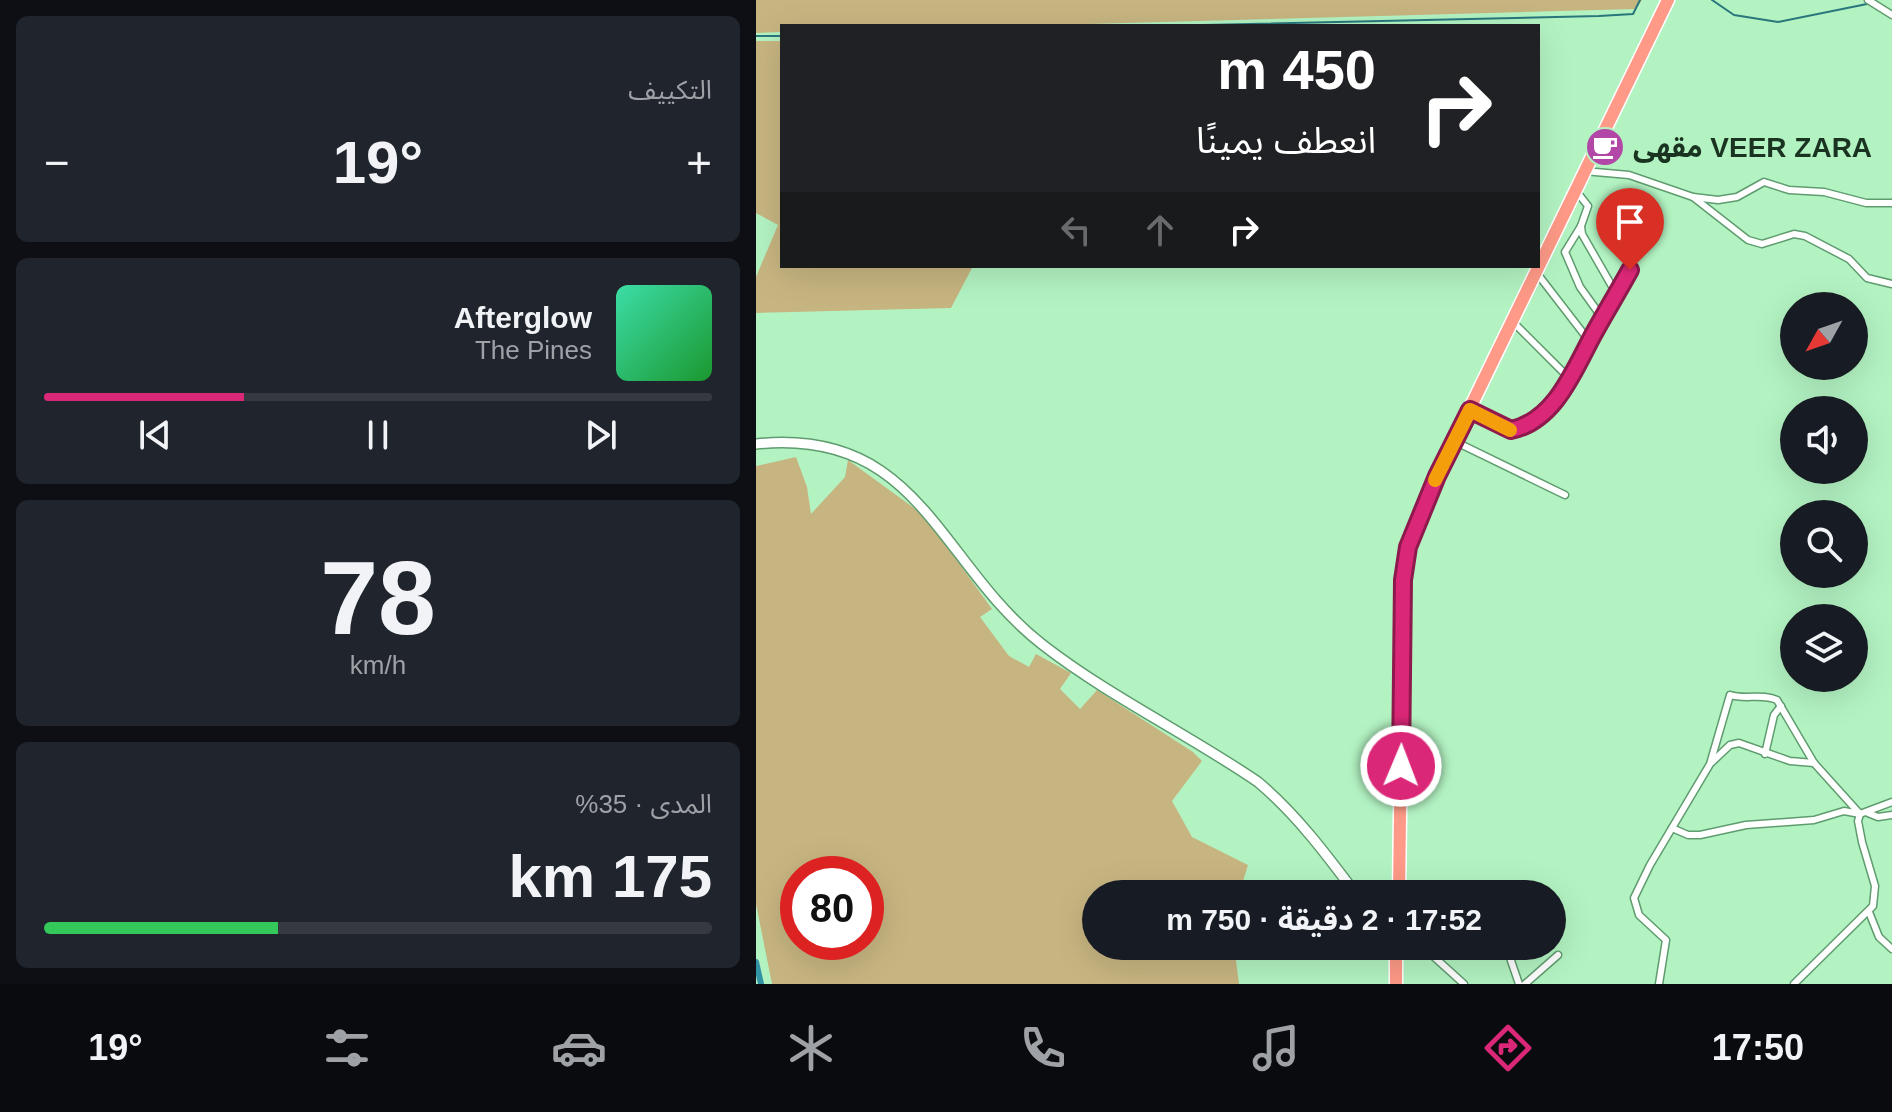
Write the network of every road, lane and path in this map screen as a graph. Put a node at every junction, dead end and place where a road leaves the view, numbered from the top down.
1 (1660, 0) edge
2 (1668, 0) edge
3 (1868, 0) edge
4 (1892, 15) edge
5 (1584, 171) junction
6 (1575, 190) junction
7 (1693, 197) junction
8 (1892, 203) edge
9 (1581, 226) junction
10 (1540, 246) edge
11 (1540, 256) edge
12 (1533, 269) edge
13 (1630, 270) dead end
14 (1892, 284) edge
15 (1617, 295) junction
16 (1603, 319) junction
17 (1512, 321) junction
18 (1590, 342) junction
19 (1570, 379) junction
20 (1470, 410) junction
21 (1454, 441) junction
22 (756, 444) edge
23 (1565, 495) dead end
24 (1781, 706) junction
25 (1765, 754) junction
26 (1814, 763) junction
27 (1710, 764) junction
28 (1892, 802) edge
29 (1863, 813) junction
30 (1892, 815) edge
31 (1672, 828) junction
32 (1345, 880) edge
33 (1393, 880) edge
34 (1393, 880) edge
35 (1869, 912) junction
36 (1892, 949) edge
37 (1396, 960) edge
38 (1437, 960) edge
39 (1511, 960) edge
40 (1552, 960) edge
41 (1396, 984) edge
42 (1464, 984) edge
43 (1519, 984) edge
44 (1525, 984) edge
45 (1659, 984) edge
46 (1794, 984) edge

1 - 10 highway
2 - 5 highway
3 - 4 street
5 - 6 highway
5 - 7 street
6 - 9 street
6 - 11 highway
7 - 8 street
7 - 14 street
9 - 15 street
9 - 16 street
12 - 17 highway
12 - 18 street
12 - 33 highway
13 - 15 street
15 - 16 street
16 - 18 street
17 - 19 street
17 - 20 highway
18 - 19 street
19 - 20 street
20 - 21 highway
21 - 23 street
21 - 34 highway
22 - 32 street
24 - 25 street
24 - 26 street
24 - 27 street
25 - 26 street
25 - 27 street
26 - 29 street
27 - 31 street
28 - 29 street
29 - 30 street
29 - 31 street
29 - 35 street
31 - 45 street
35 - 36 street
35 - 46 street
37 - 41 highway
38 - 42 street
39 - 43 street
40 - 44 street

